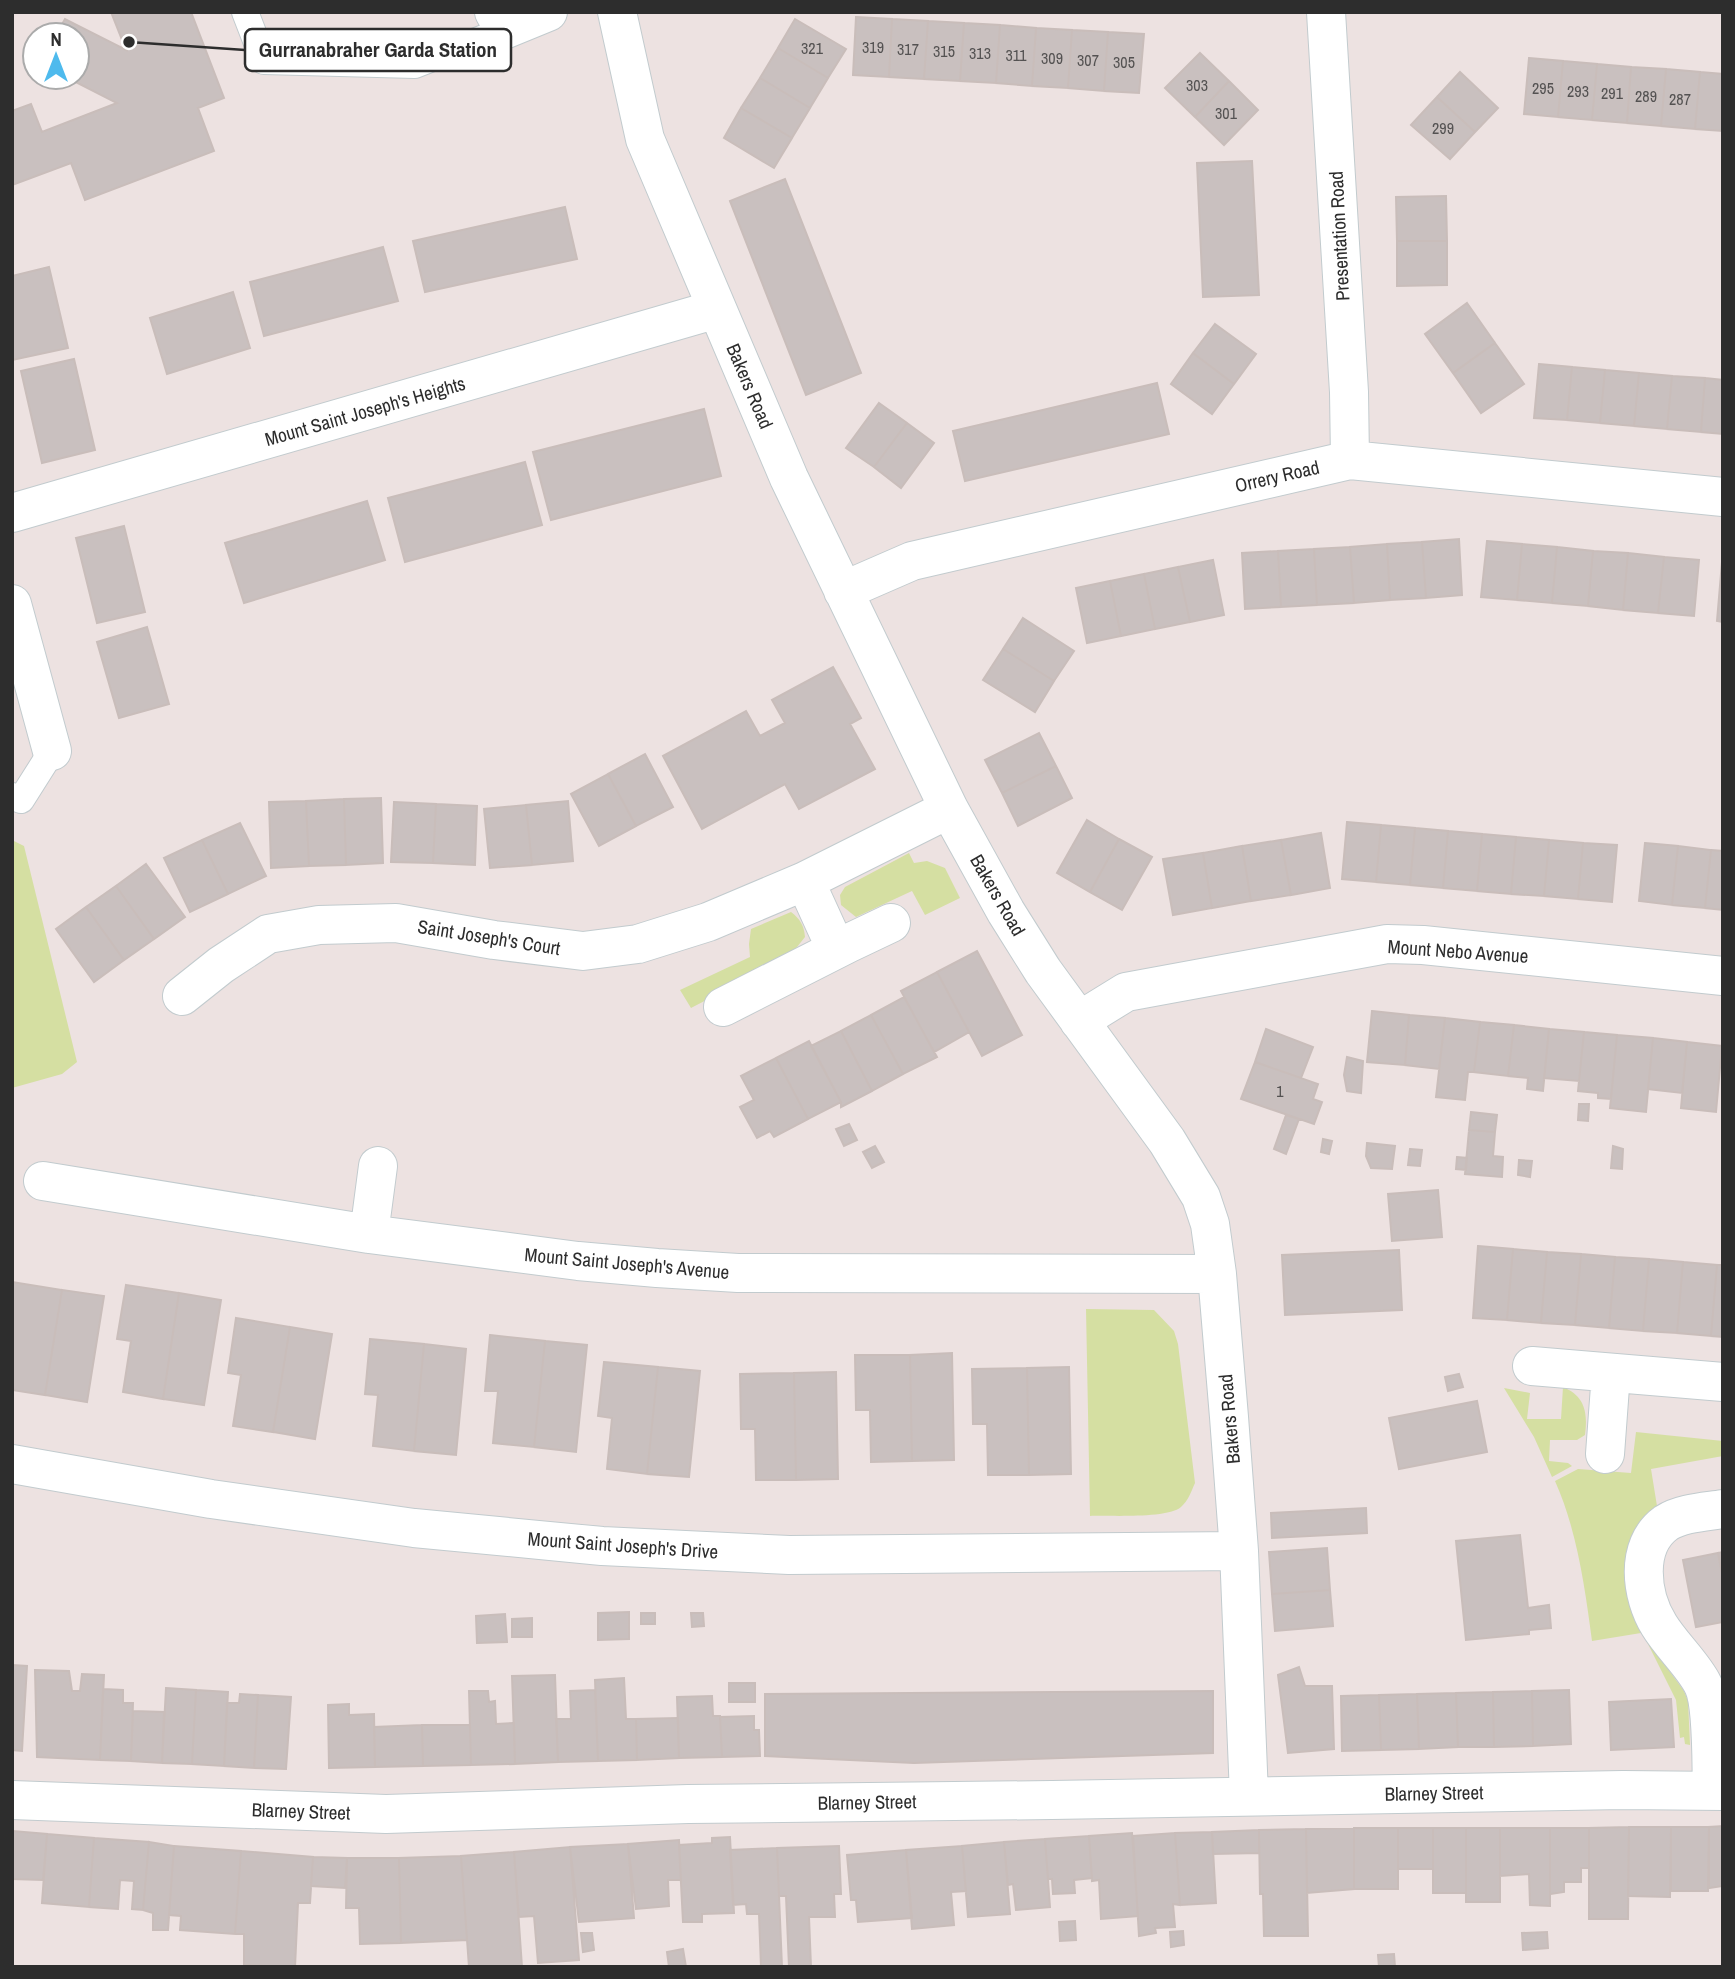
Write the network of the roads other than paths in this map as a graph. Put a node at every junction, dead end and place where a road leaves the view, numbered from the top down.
1 (245, 12) edge
2 (548, 12) edge
3 (617, 12) edge
4 (1326, 12) edge
5 (499, 21) edge
6 (717, 309) junction
7 (1350, 460) junction
8 (1723, 496) edge
9 (12, 513) edge
10 (843, 591) junction
11 (12, 604) edge
12 (52, 751) joint
13 (12, 796) edge
14 (949, 809) junction
15 (805, 881) junction
16 (891, 923) dead end
17 (835, 949) junction
18 (1723, 976) edge
19 (182, 996) dead end
20 (723, 1007) dead end
21 (1079, 1021) junction
22 (378, 1166) dead end
23 (43, 1181) dead end
24 (369, 1234) junction
25 (1217, 1274) junction
26 (1532, 1366) dead end
27 (1611, 1373) junction
28 (1723, 1382) edge
29 (1605, 1454) dead end
30 (12, 1464) edge
31 (1723, 1509) edge
32 (1239, 1551) junction
33 (1717, 1791) edge
34 (1249, 1795) junction
35 (12, 1800) edge

1 - 5 lane
2 - 5 street
3 - 6 street, Bakers Road
4 - 7 street, Presentation Road
6 - 9 street, Mount Saint Joseph's Heights
6 - 10 street, Bakers Road
7 - 8 street, Orrery Road
7 - 10 street, Orrery Road
10 - 14 street, Bakers Road
11 - 12 street
12 - 13 lane
14 - 15 street, Saint Joseph's Court
14 - 21 street, Bakers Road
15 - 17 street
15 - 19 street, Saint Joseph's Court
16 - 17 street
17 - 20 street
18 - 21 street, Mount Nebo Avenue
21 - 25 street, Bakers Road
22 - 24 street
23 - 24 street, Mount Saint Joseph's Avenue
24 - 25 street, Mount Saint Joseph's Avenue
25 - 32 street, Bakers Road
26 - 27 street
27 - 28 street
27 - 29 street
30 - 32 street, Mount Saint Joseph's Drive
31 - 33 street
32 - 34 street, Bakers Road
33 - 34 street, Blarney Street
34 - 35 street, Blarney Street

